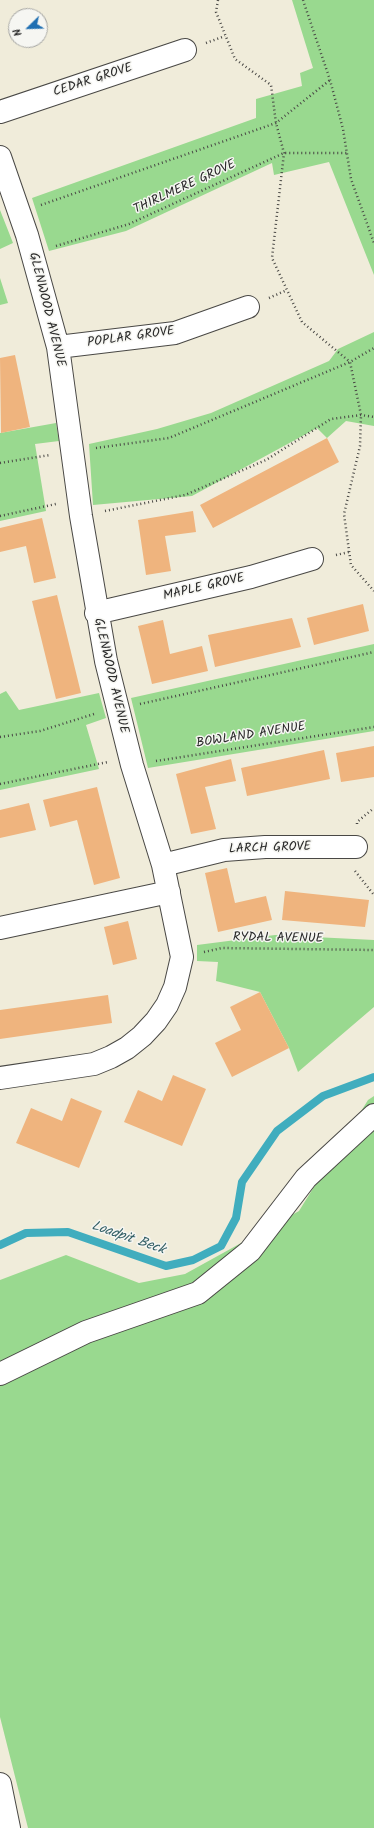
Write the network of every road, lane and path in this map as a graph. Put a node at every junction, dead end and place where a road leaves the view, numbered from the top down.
1 (218, 0) edge
2 (303, 0) edge
3 (185, 50) dead end
4 (330, 80) junction
5 (0, 112) edge
6 (276, 123) junction
7 (284, 153) junction
8 (348, 153) junction
9 (0, 157) edge
10 (20, 212) junction
11 (374, 243) edge
12 (32, 253) junction
13 (248, 307) dead end
14 (58, 348) junction
15 (374, 348) edge
16 (350, 362) junction
17 (361, 415) junction
18 (374, 417) edge
19 (72, 451) junction
20 (0, 463) edge
21 (80, 508) junction
22 (0, 516) edge
23 (312, 560) dead end
24 (374, 591) edge
25 (96, 613) junction
26 (374, 652) edge
27 (117, 709) junction
28 (374, 726) edge
29 (0, 737) edge
30 (131, 761) junction
31 (0, 784) edge
32 (356, 847) dead end
33 (162, 865) junction
34 (169, 892) junction
35 (0, 928) edge
36 (374, 950) edge
37 (182, 957) junction
38 (0, 1078) edge
39 (374, 1115) edge
40 (0, 1374) edge
41 (0, 1784) edge
42 (9, 1828) edge

1 - 6 path
2 - 4 path
3 - 5 street, CEDAR GROVE
4 - 6 path
4 - 8 path
6 - 7 path
6 - 10 path
7 - 8 path, THIRLMERE GROVE
7 - 12 path, THIRLMERE GROVE
7 - 16 path
8 - 11 path
9 - 10 street, GLENWOOD AVENUE
10 - 12 street, GLENWOOD AVENUE
12 - 14 street, GLENWOOD AVENUE
13 - 14 street, POPLAR GROVE
14 - 19 street, GLENWOOD AVENUE
15 - 16 path
16 - 17 path
16 - 19 path
17 - 18 path
17 - 21 path
17 - 24 path
19 - 20 path
19 - 21 street, GLENWOOD AVENUE
21 - 22 path
21 - 25 street, GLENWOOD AVENUE
23 - 25 street, MAPLE GROVE
25 - 27 street, GLENWOOD AVENUE
26 - 27 path
27 - 29 path
27 - 30 street, GLENWOOD AVENUE
28 - 30 path, BOWLAND AVENUE
30 - 31 path, BOWLAND AVENUE
30 - 33 street, GLENWOOD AVENUE
32 - 33 street, LARCH GROVE
33 - 34 street, GLENWOOD AVENUE
34 - 35 street
34 - 37 street, GLENWOOD AVENUE
36 - 37 path, RYDAL AVENUE
37 - 38 street, GLENWOOD AVENUE
39 - 40 street
41 - 42 street

